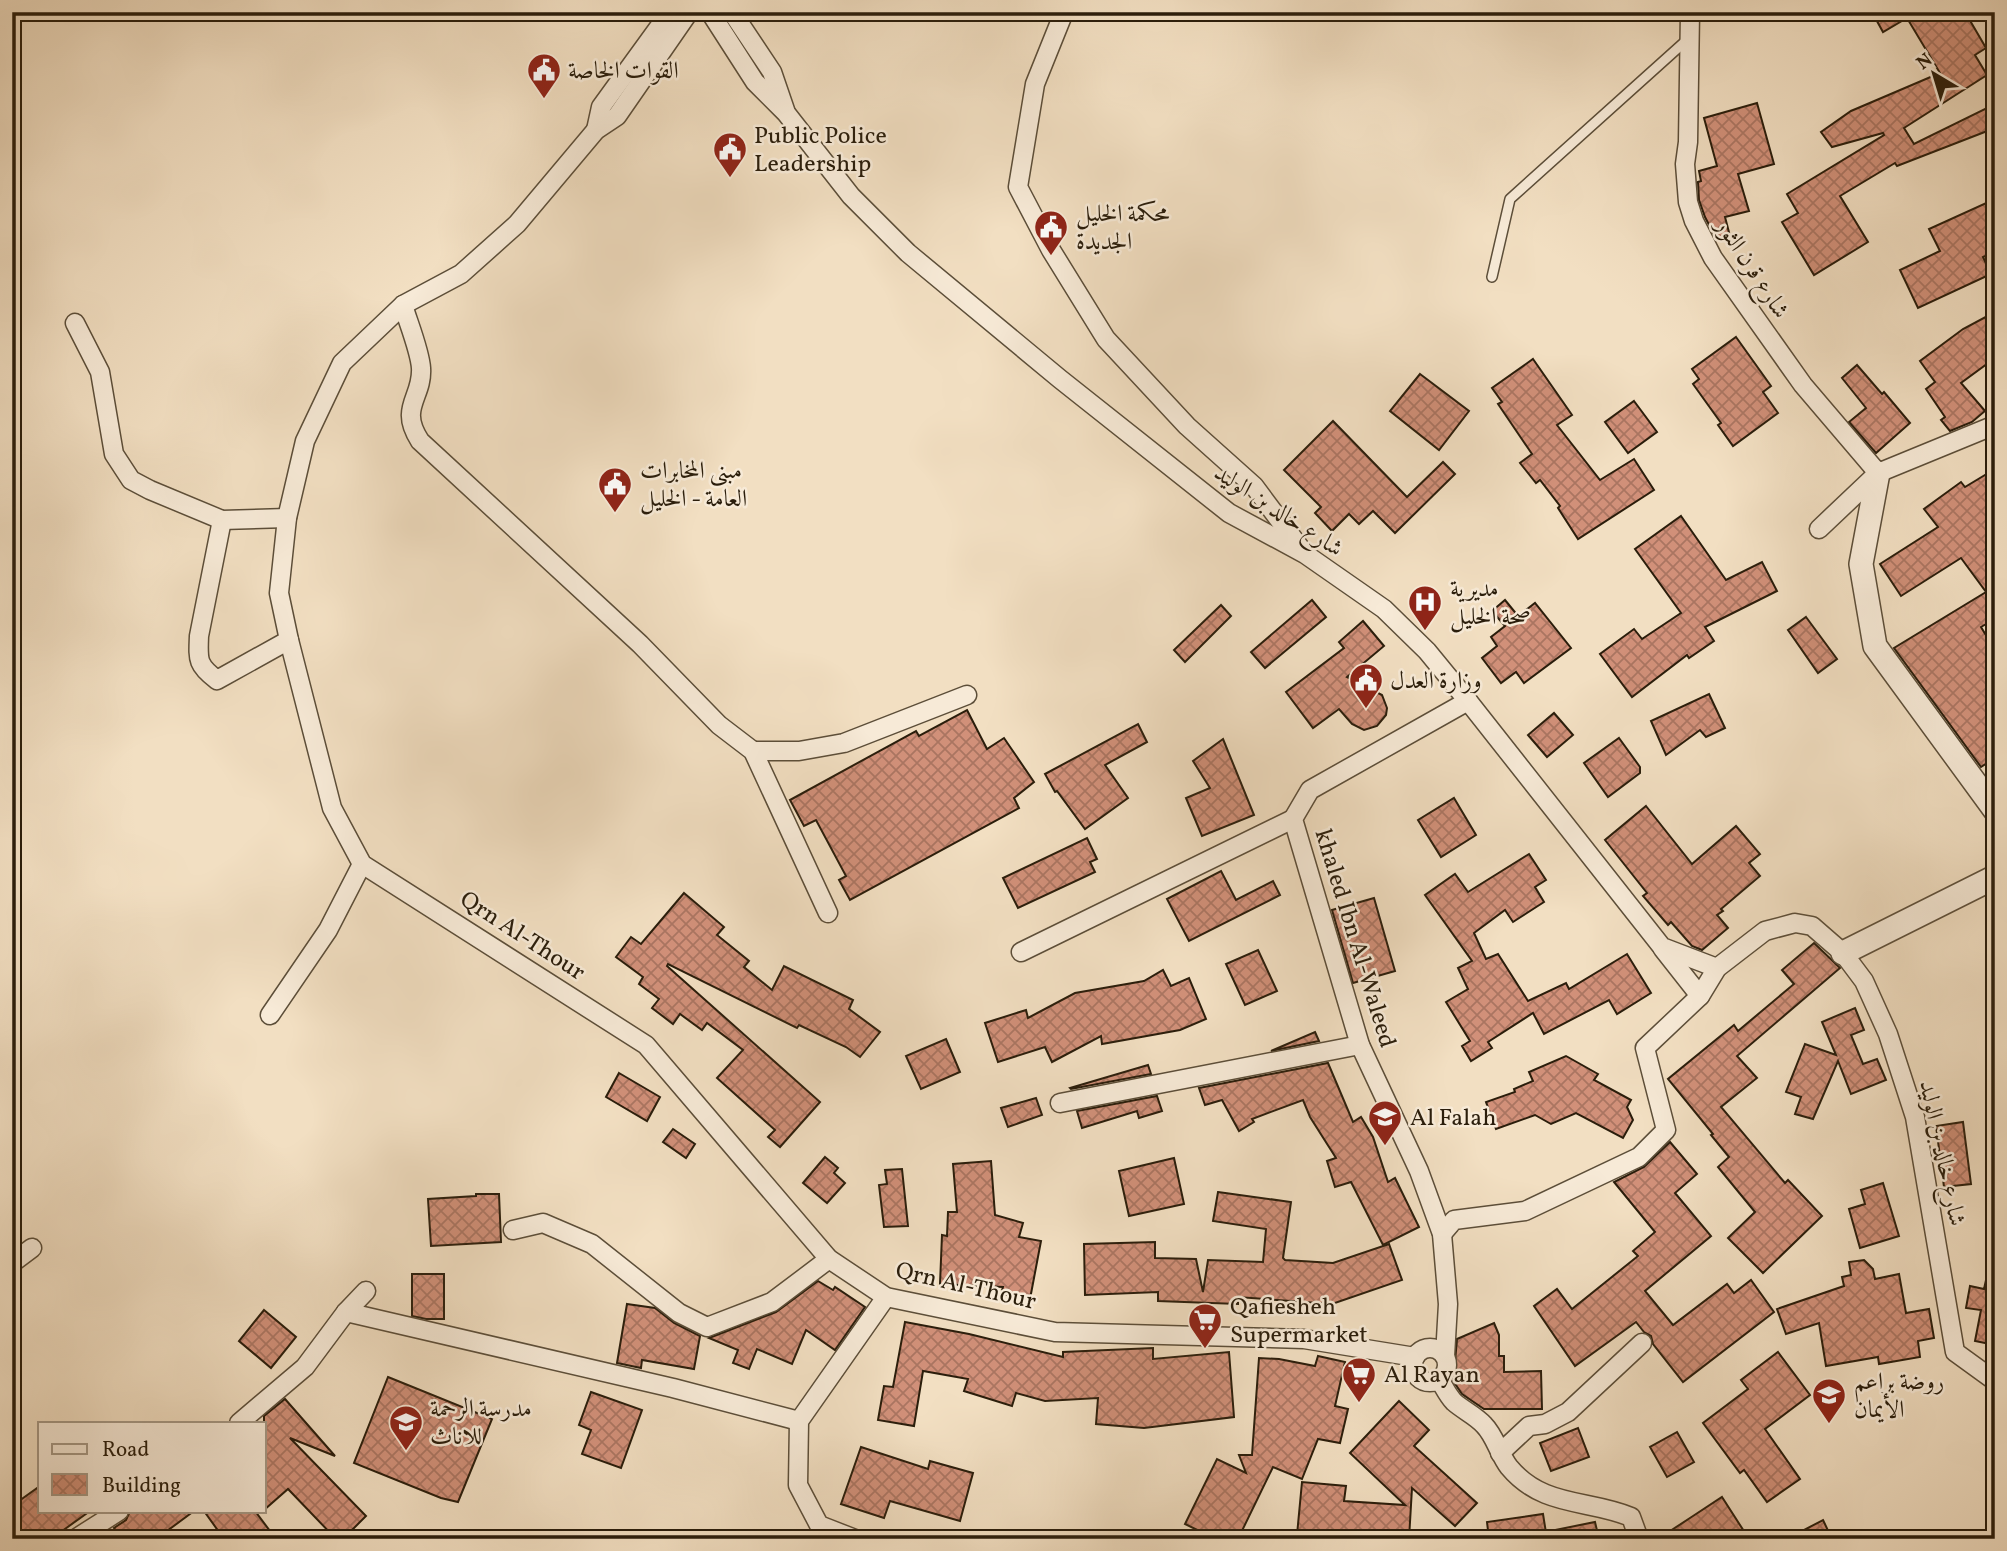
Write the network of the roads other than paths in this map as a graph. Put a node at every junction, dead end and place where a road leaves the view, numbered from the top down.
1 (670, 12) edge
2 (689, 12) edge
3 (710, 12) edge
4 (732, 12) edge
5 (1064, 12) edge
6 (1690, 12) edge
7 (1690, 38) junction
8 (786, 113) junction
9 (596, 130) junction
10 (1492, 277) dead end
11 (403, 305) junction
12 (75, 323) dead end
13 (1995, 425) edge
14 (1878, 473) junction
15 (287, 518) junction
16 (222, 520) junction
17 (1819, 529) dead end
18 (1306, 554) junction
19 (289, 640) junction
20 (967, 695) dead end
21 (1468, 701) junction
22 (753, 751) junction
23 (1995, 810) edge
24 (1293, 819) junction
25 (362, 864) junction
26 (1995, 877) edge
27 (828, 913) dead end
28 (1662, 947) junction
29 (1021, 952) dead end
30 (1843, 953) junction
31 (1717, 968) junction
32 (1700, 996) junction
33 (270, 1015) dead end
34 (1360, 1045) junction
35 (1059, 1103) dead end
36 (513, 1230) dead end
37 (1442, 1234) junction
38 (32, 1248) dead end
39 (829, 1259) junction
40 (12, 1264) edge
41 (366, 1291) dead end
42 (887, 1297) junction
43 (346, 1312) junction
44 (1642, 1343) dead end
45 (1445, 1356) junction
46 (1415, 1357) junction
47 (1439, 1379) junction
48 (1995, 1381) edge
49 (799, 1421) junction
50 (240, 1422) edge
51 (1500, 1452) junction
52 (117, 1512) edge
53 (75, 1539) edge
54 (855, 1539) edge
55 (1639, 1539) edge

1 - 9 street
2 - 9 street
3 - 8 street
4 - 8 street
5 - 18 street
6 - 7 street, شارع قرن الثور
7 - 10 lane
7 - 14 street, شارع قرن الثور
8 - 18 street, شارع خالد بن الوليد
9 - 11 street, Qrn Al-Thour
11 - 15 street, Qrn Al-Thour
11 - 22 street
12 - 16 street
13 - 14 street
14 - 17 street
14 - 23 street
15 - 16 street
15 - 19 street, Qrn Al-Thour
16 - 19 street
18 - 21 street, شارع خالد بن الوليد
19 - 25 street, Qrn Al-Thour
20 - 22 street
21 - 24 street, khaled Ibn Al-Waleed
21 - 28 street, شارع خالد بن الوليد
22 - 27 street
24 - 29 street
24 - 34 street, khaled Ibn Al-Waleed
25 - 33 street
25 - 39 street, Qrn Al-Thour
26 - 30 street
28 - 31 street
28 - 32 street, شارع خالد بن الوليد
30 - 31 street, شارع خالد بن الوليد
30 - 48 street, شارع خالد بن الوليد
31 - 32 street, شارع خالد بن الوليد
32 - 37 street, شارع خالد بن الوليد
34 - 35 street
34 - 37 street, khaled Ibn Al-Waleed
36 - 39 street
37 - 45 street, khaled Ibn Al-Waleed
38 - 40 street
39 - 42 street, Qrn Al-Thour
41 - 43 street
42 - 46 street, Qrn Al-Thour
42 - 49 street
43 - 49 street
43 - 50 street
44 - 51 street
45 - 46 street
45 - 47 street
46 - 47 street
47 - 51 street
49 - 54 street
51 - 55 street
52 - 53 street

